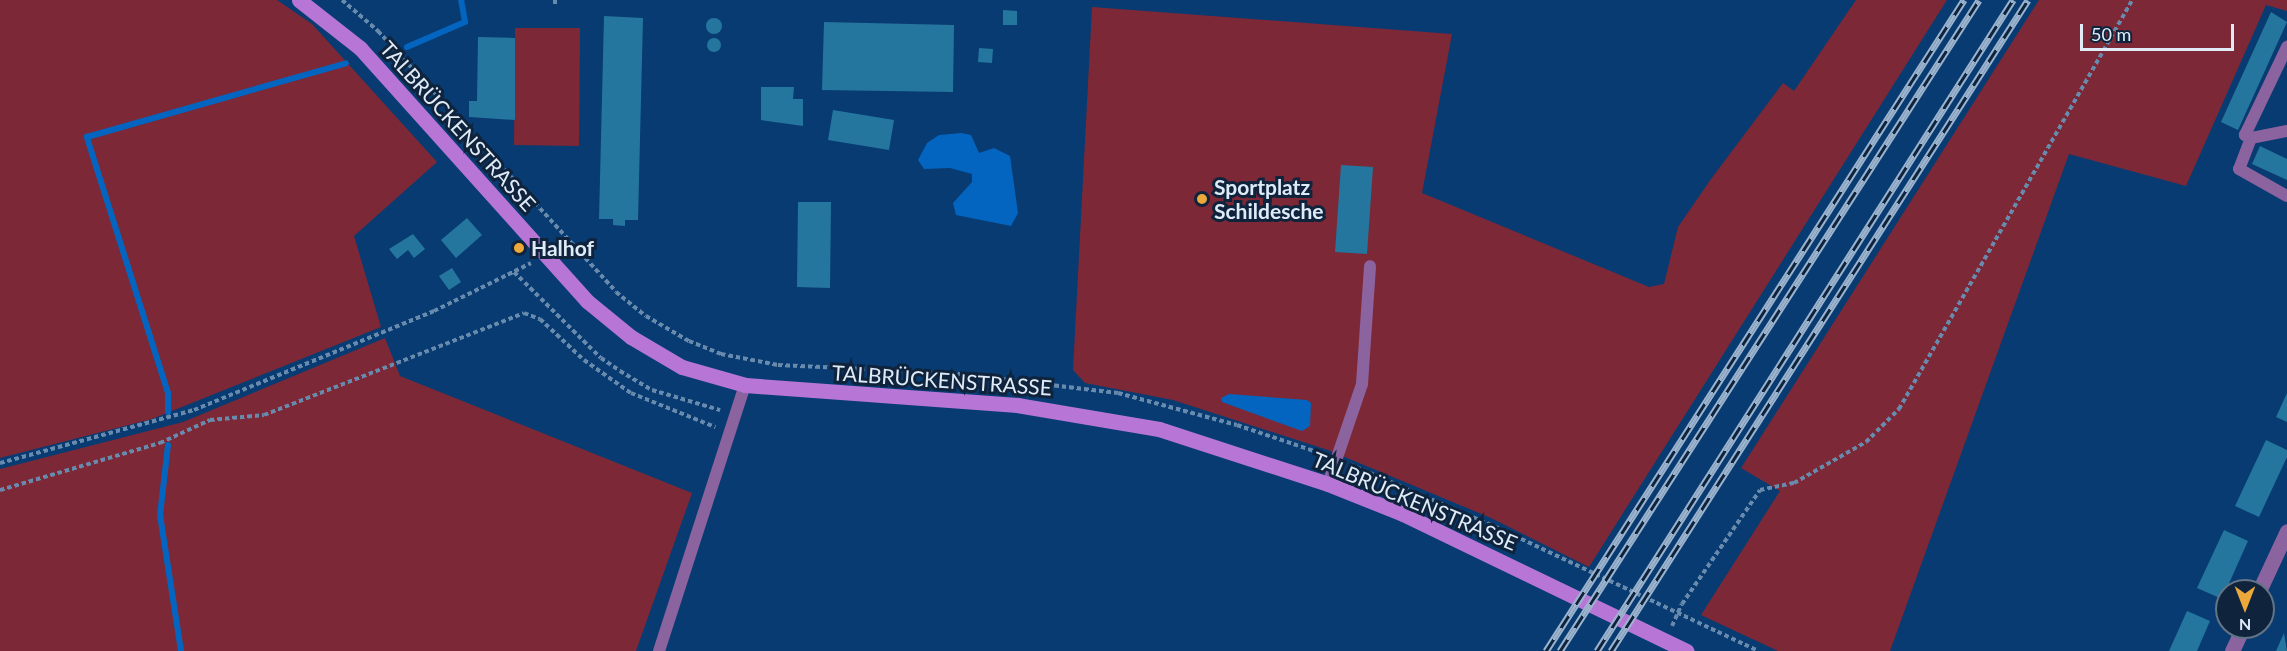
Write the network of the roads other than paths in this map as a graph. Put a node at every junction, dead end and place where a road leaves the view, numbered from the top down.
1 (299, 0) edge
2 (2287, 47) edge
3 (2287, 131) edge
4 (2251, 138) junction
5 (2287, 196) edge
6 (1370, 266) dead end
7 (745, 385) junction
8 (1328, 484) junction
9 (2287, 531) edge
10 (2265, 579) edge
11 (659, 651) edge
12 (1687, 651) edge

1 - 7 main road, TALBRÜCKENSTRASSE
2 - 4 lane
3 - 4 lane
4 - 5 lane
6 - 8 lane
7 - 8 main road, TALBRÜCKENSTRASSE
7 - 11 lane
8 - 12 main road, TALBRÜCKENSTRASSE
9 - 10 street

